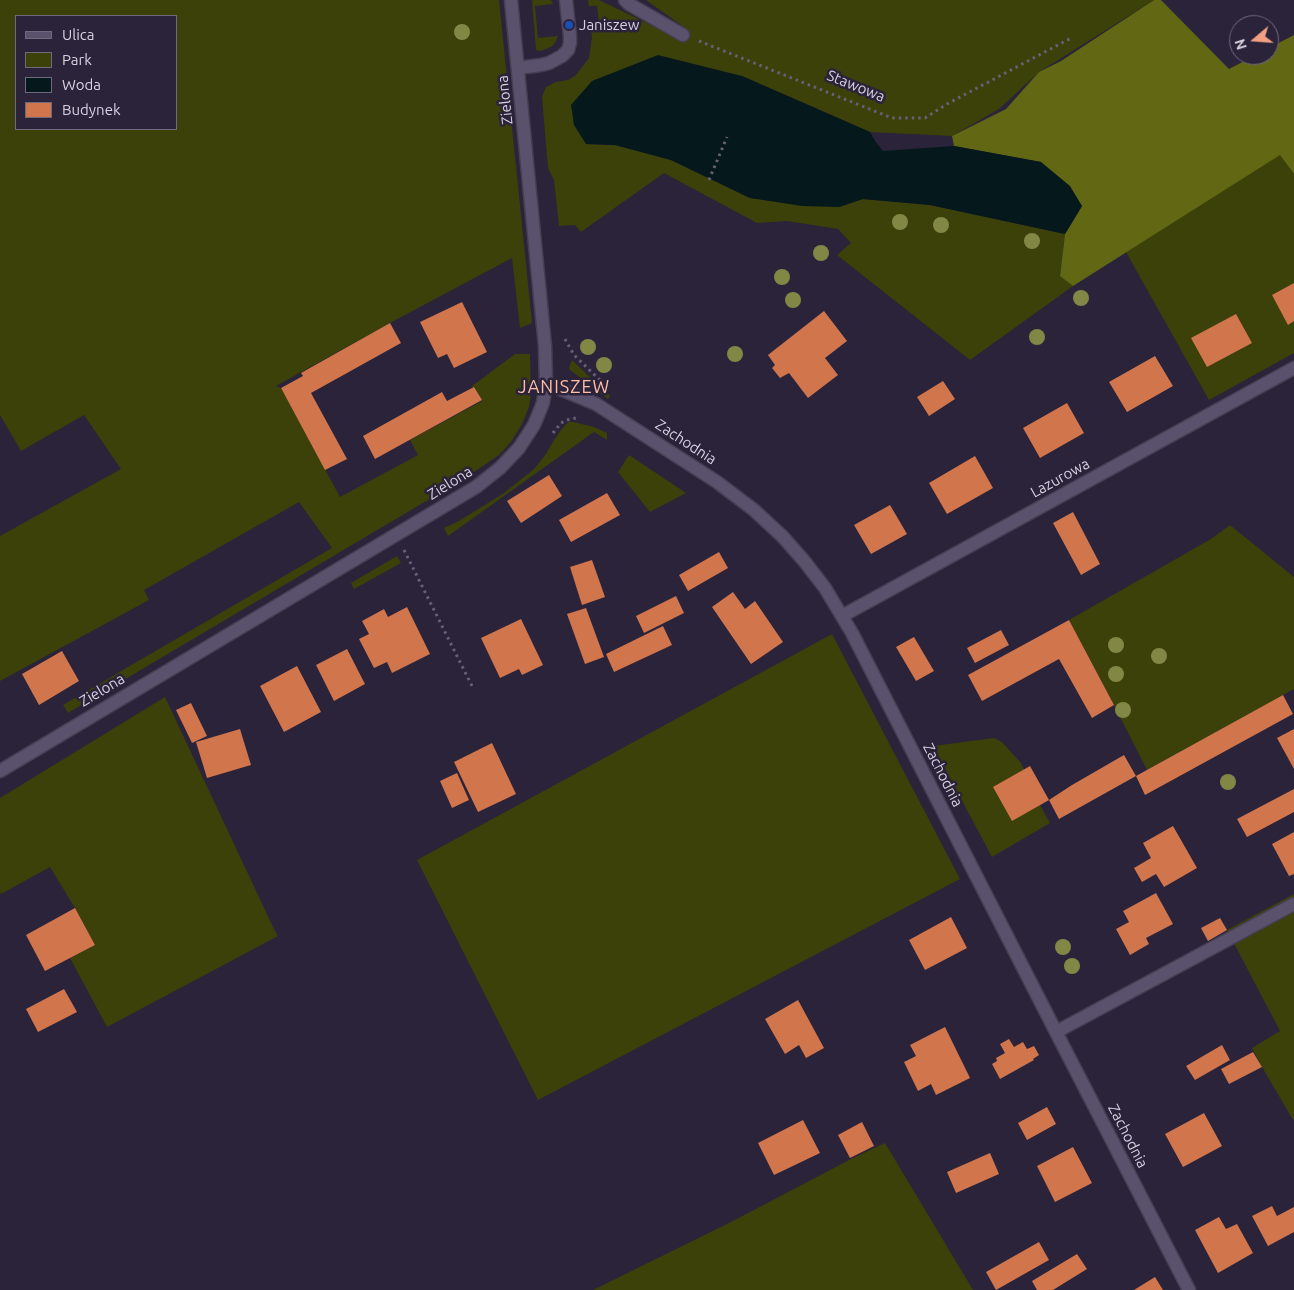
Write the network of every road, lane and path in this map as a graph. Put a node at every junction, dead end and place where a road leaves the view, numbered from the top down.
1 (511, 0) edge
2 (566, 0) edge
3 (625, 0) edge
4 (683, 35) joint
5 (1073, 37) dead end
6 (518, 68) junction
7 (726, 137) dead end
8 (709, 180) dead end
9 (1294, 368) edge
10 (546, 383) junction
11 (397, 534) junction
12 (842, 616) junction
13 (472, 686) dead end
14 (0, 771) edge
15 (1294, 904) edge
16 (1056, 1032) junction
17 (1189, 1290) edge

1 - 6 street, Zielona
2 - 6 street
3 - 4 street
4 - 5 path, Stawowa
6 - 10 street, Zielona
7 - 8 path
9 - 12 street, Lazurowa
10 - 11 street, Zielona
10 - 12 street, Zachodnia
11 - 13 path
11 - 14 street, Zielona
12 - 16 street, Zachodnia
15 - 16 street
16 - 17 street, Zachodnia

